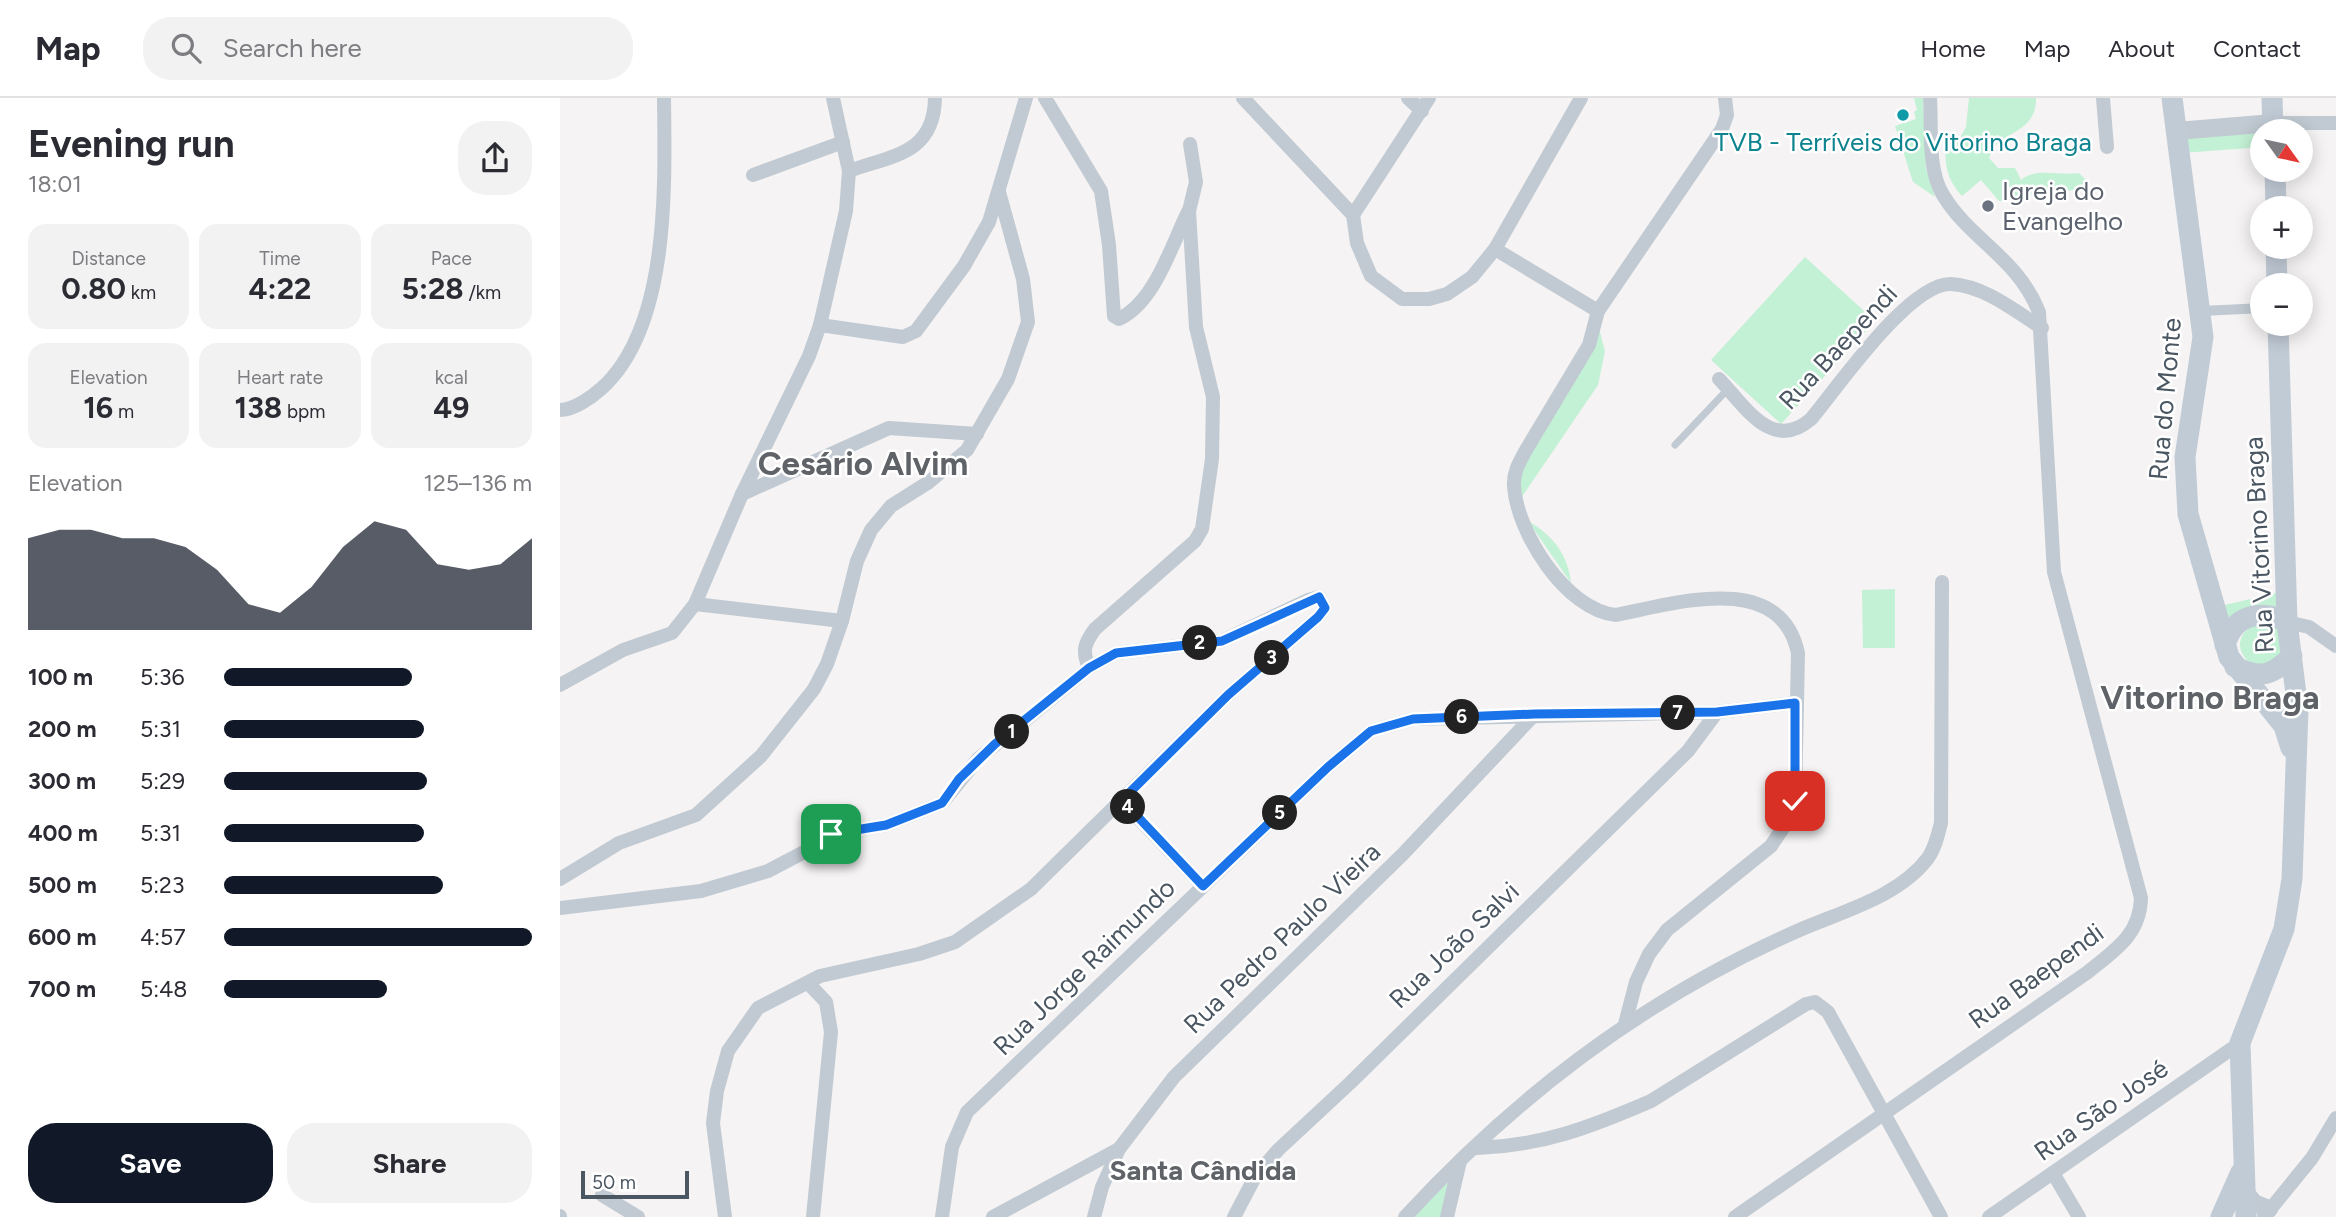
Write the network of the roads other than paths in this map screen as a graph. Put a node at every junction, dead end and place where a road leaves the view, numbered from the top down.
1 (663, 98) edge
2 (833, 98) edge
3 (936, 98) edge
4 (1026, 98) edge
5 (1045, 98) edge
6 (1243, 98) edge
7 (1408, 98) edge
8 (1581, 98) edge
9 (1725, 98) edge
10 (1930, 98) edge
11 (2103, 98) edge
12 (2172, 98) edge
13 (2272, 98) edge
14 (1426, 104) edge
15 (2273, 119) edge
16 (2336, 123) edge
17 (2314, 124) edge
18 (2250, 128) edge
19 (2177, 131) junction
20 (843, 142) junction
21 (1190, 145) dead end
22 (2107, 148) dead end
23 (849, 171) junction
24 (753, 175) dead end
25 (999, 192) junction
26 (1189, 211) junction
27 (1353, 215) junction
28 (1495, 250) junction
29 (2250, 309) edge
30 (1598, 311) junction
31 (2202, 311) junction
32 (820, 325) junction
33 (2042, 328) junction
34 (2278, 336) edge
35 (1724, 384) joint
36 (561, 411) edge
37 (977, 434) junction
38 (1675, 445) dead end
39 (742, 494) junction
40 (1942, 582) dead end
41 (695, 604) junction
42 (842, 621) junction
43 (2287, 622) junction
44 (2225, 645) junction
45 (2336, 646) edge
46 (2292, 656) junction
47 (2235, 667) junction
48 (1089, 668) junction
49 (560, 685) edge
50 (1795, 703) junction
51 (1717, 712) junction
52 (1535, 714) junction
53 (2296, 763) junction
54 (1122, 800) junction
55 (560, 879) edge
56 (1203, 886) junction
57 (560, 908) edge
58 (808, 983) junction
59 (1625, 1024) junction
60 (2240, 1043) junction
61 (1885, 1112) junction
62 (2336, 1118) edge
63 (1477, 1148) junction
64 (1119, 1149) junction
65 (1460, 1160) junction
66 (2244, 1167) junction
67 (2053, 1173) junction
68 (2245, 1192) junction
69 (602, 1195) dead end
70 (2264, 1214) edge
71 (638, 1217) edge
72 (725, 1217) edge
73 (813, 1217) edge
74 (942, 1217) edge
75 (993, 1217) edge
76 (1094, 1217) edge
77 (1234, 1217) edge
78 (1405, 1217) edge
79 (1447, 1217) edge
80 (1735, 1217) edge
81 (1941, 1217) edge
82 (1989, 1217) edge
83 (2079, 1217) edge
84 (2221, 1217) edge
85 (2246, 1217) edge

1 - 36 street
2 - 20 street
3 - 23 street
4 - 25 street
5 - 26 street
6 - 27 street
7 - 14 street
8 - 28 street
9 - 30 street
10 - 33 street, Rua Baependi
11 - 22 street
12 - 19 main road, Rua do Monte
13 - 15 main road
14 - 27 street
16 - 17 street
18 - 19 street
19 - 31 main road, Rua do Monte
20 - 23 street
20 - 24 street
21 - 26 street
23 - 32 street
25 - 32 street
25 - 37 street
26 - 48 street
27 - 28 street
28 - 30 street
29 - 31 street
30 - 50 street
31 - 44 main road, Rua do Monte
32 - 39 street
33 - 35 street, Rua Baependi
33 - 61 street, Rua Baependi
34 - 43 main road, Rua Vitorino Braga
35 - 38 lane
37 - 39 street
37 - 42 street
39 - 41 street
40 - 59 street
41 - 42 street
41 - 49 street
42 - 55 street
43 - 44 main road
43 - 45 street
43 - 46 main road, Rua Vitorino Braga
44 - 47 main road, Rua do Monte
46 - 47 main road
46 - 53 main road, Rua Vitorino Braga
47 - 53 main road, Rua do Monte
48 - 54 street
48 - 57 street
50 - 51 street, Rua Jorge Raimundo
50 - 59 street
51 - 52 street, Rua Jorge Raimundo
51 - 77 street, Rua João Salvi
52 - 56 street, Rua Jorge Raimundo
52 - 64 street, Rua Pedro Paulo Vieira
53 - 60 main road, Rua Vitorino Braga
54 - 56 street
54 - 58 street
56 - 74 street, Rua Jorge Raimundo
58 - 72 street
58 - 73 street
59 - 63 street
60 - 66 main road, Rua Vitorino Braga
60 - 67 street, Rua São José
61 - 63 street
61 - 80 street, Rua Baependi
61 - 81 street
62 - 70 street
63 - 65 street
64 - 75 street
64 - 76 street, Rua Pedro Paulo Vieira
65 - 78 street
65 - 79 street
66 - 68 main road, Rua Vitorino Braga
66 - 84 main road
67 - 82 street, Rua São José
67 - 83 street
68 - 70 street
68 - 85 main road, Rua Vitorino Braga
69 - 71 street

